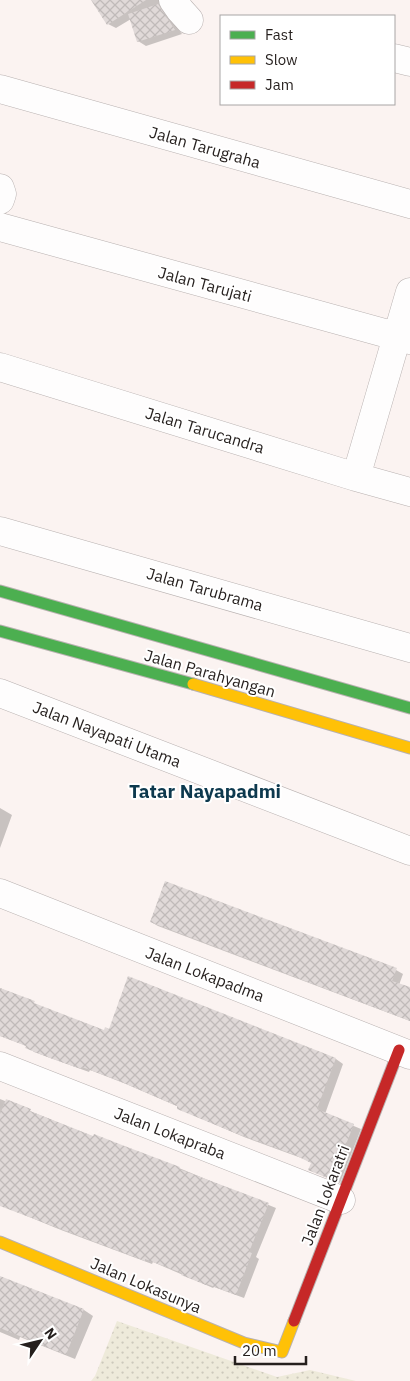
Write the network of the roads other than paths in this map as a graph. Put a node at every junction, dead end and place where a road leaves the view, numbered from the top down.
1 (395, 58) edge
2 (410, 62) edge
3 (0, 89) edge
4 (0, 188) edge
5 (0, 200) edge
6 (410, 204) edge
7 (0, 227) edge
8 (410, 292) edge
9 (404, 338) edge
10 (0, 366) edge
11 (356, 477) junction
12 (410, 492) edge
13 (0, 530) edge
14 (0, 591) edge
15 (0, 631) edge
16 (410, 648) edge
17 (0, 692) edge
18 (410, 708) edge
19 (410, 748) edge
20 (410, 851) edge
21 (0, 893) edge
22 (404, 1052) edge
23 (0, 1066) edge
24 (341, 1200) junction
25 (0, 1242) edge
26 (282, 1352) joint

1 - 2 street
3 - 6 street, Jalan Tarugraha
4 - 5 street
7 - 9 street, Jalan Tarujati
8 - 9 street
9 - 11 street
10 - 11 street, Jalan Tarucandra
11 - 12 street, Jalan Tarucandra
13 - 16 street, Jalan Tarubrama
14 - 18 main road, Jalan Parahyangan
15 - 19 main road, Jalan Parahyangan
17 - 20 street, Jalan Nayapati Utama
21 - 22 street, Jalan Lokapadma
22 - 24 main road, Jalan Lokaratri
23 - 24 street, Jalan Lokapraba
24 - 26 main road, Jalan Lokaratri
25 - 26 main road, Jalan Lokasunya

